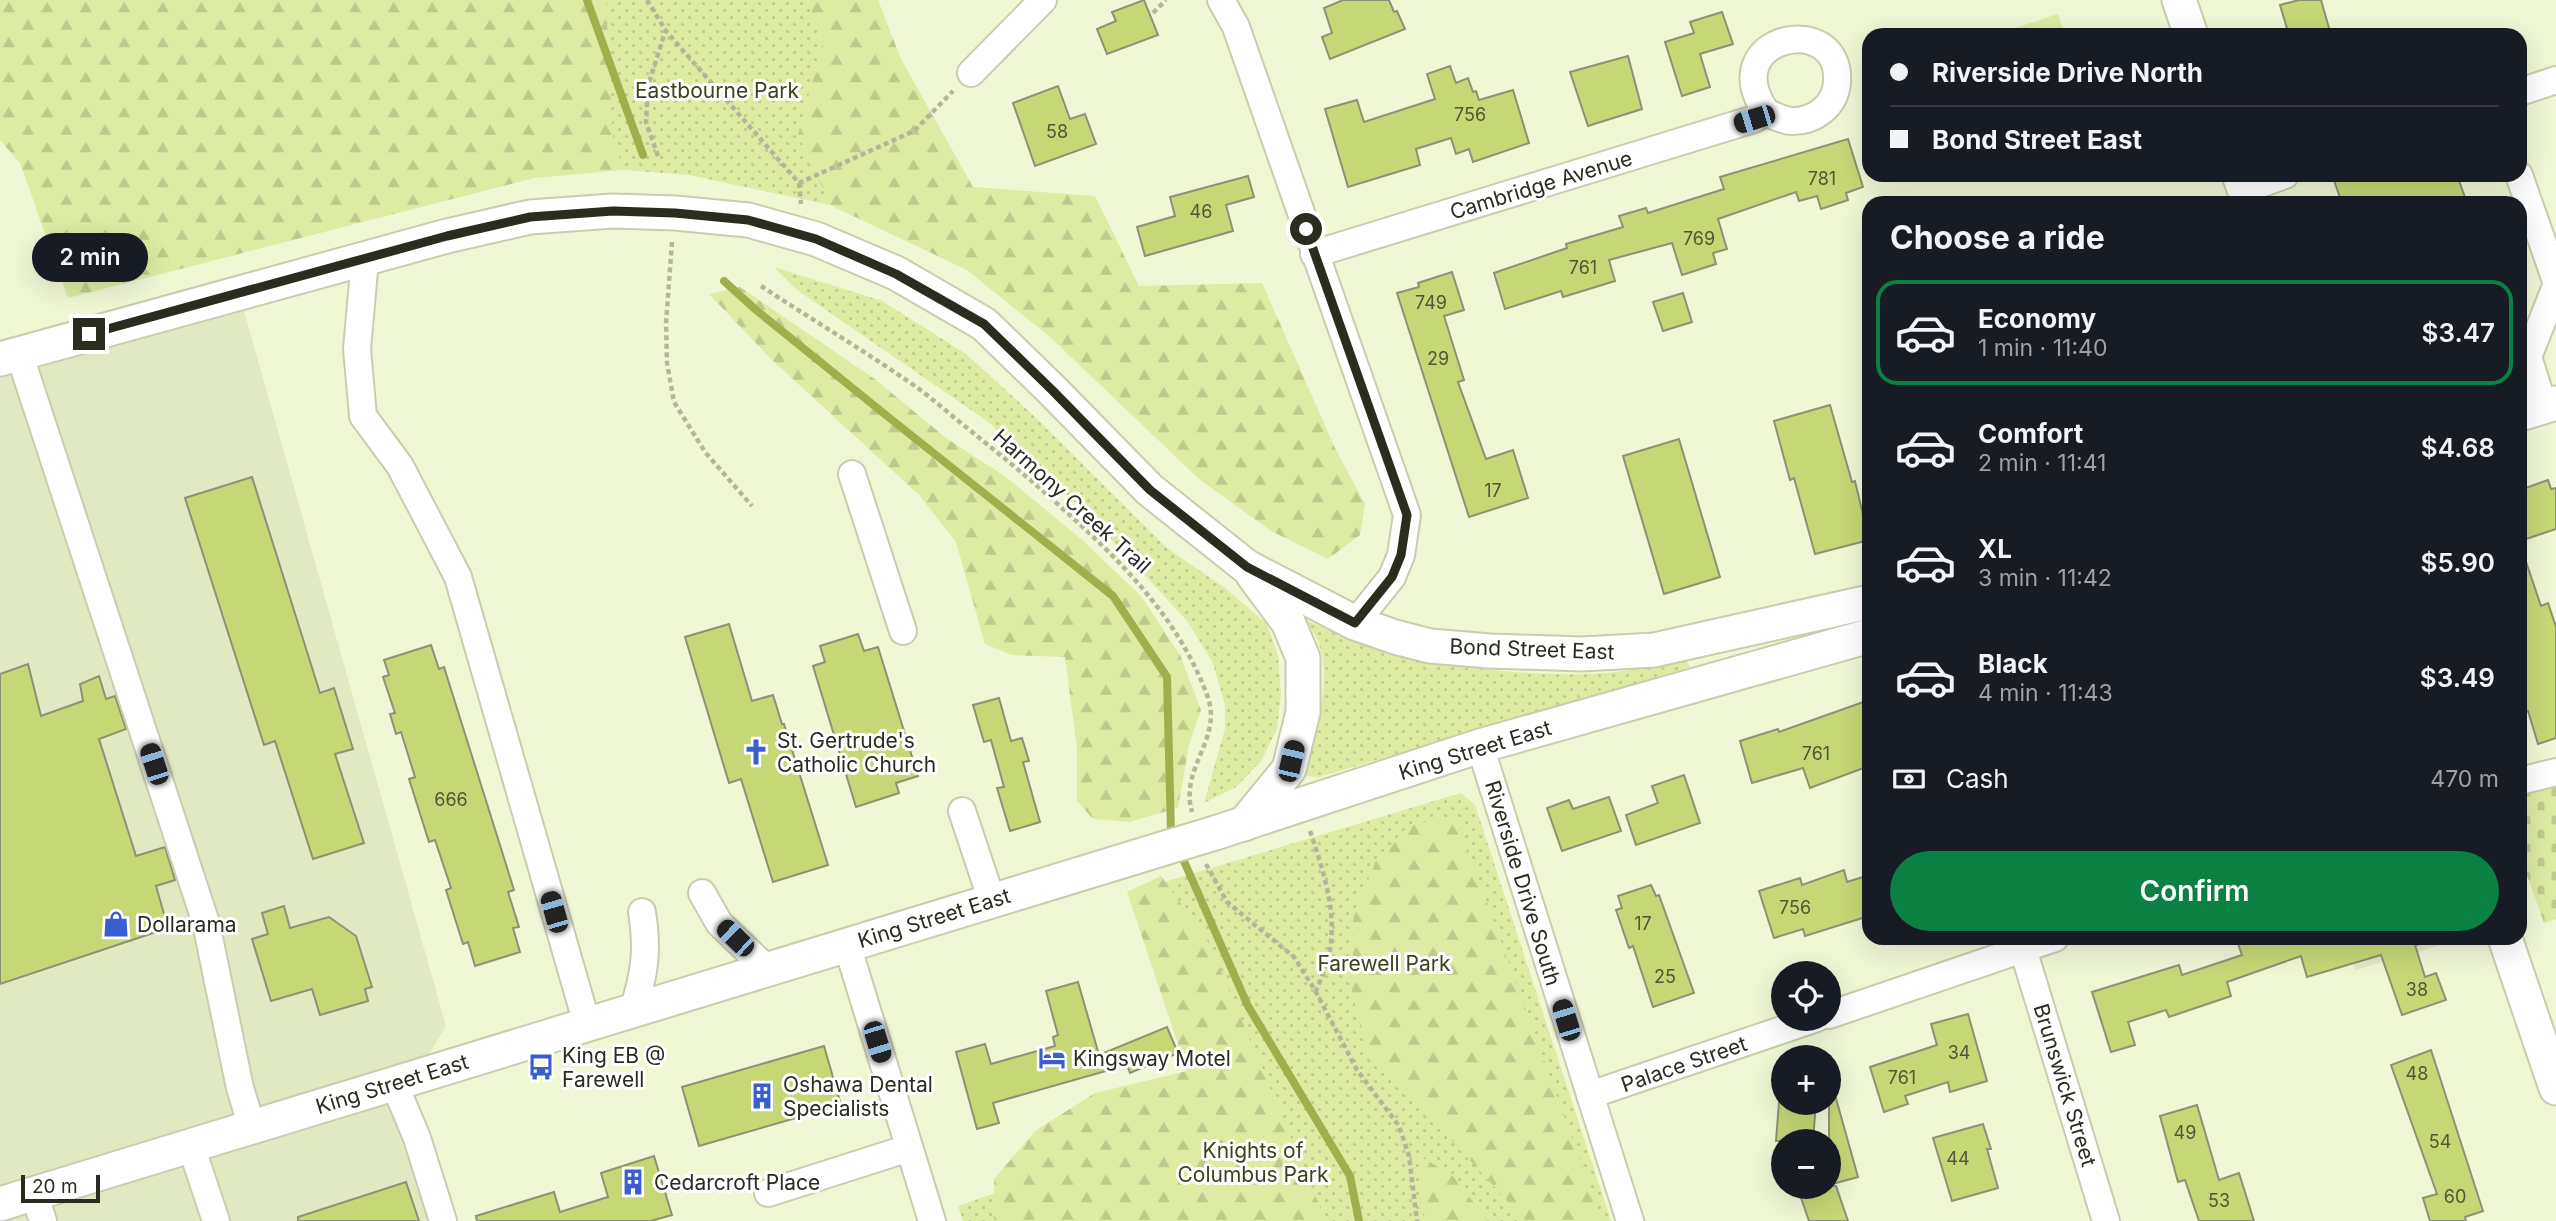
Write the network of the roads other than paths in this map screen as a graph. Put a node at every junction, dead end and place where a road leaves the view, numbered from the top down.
1 (1043, 0) edge
2 (1221, 0) edge
3 (2179, 0) edge
4 (2189, 28) edge
5 (971, 73) road end
6 (2556, 80) edge
7 (2527, 90) edge
8 (1766, 112) dead end
9 (2265, 182) edge
10 (2244, 189) edge
11 (2527, 198) edge
12 (1314, 254) junction
13 (365, 259) junction
14 (2556, 283) edge
15 (10, 356) edge
16 (2540, 408) edge
17 (852, 474) dead end
18 (1247, 567) junction
19 (1862, 604) edge
20 (1355, 623) junction
21 (903, 631) dead end
22 (1862, 638) edge
23 (1480, 746) junction
24 (2556, 772) edge
25 (2527, 779) edge
26 (962, 811) dead end
27 (1214, 833) junction
28 (702, 893) dead end
29 (992, 901) junction
30 (642, 912) dead end
31 (848, 945) junction
32 (2035, 945) edge
33 (2507, 945) edge
34 (2023, 949) junction
35 (767, 969) junction
36 (633, 1010) junction
37 (1841, 1011) edge
38 (587, 1024) junction
39 (1779, 1031) edge
40 (394, 1083) junction
41 (2556, 1088) edge
42 (1590, 1096) junction
43 (252, 1127) junction
44 (187, 1147) junction
45 (909, 1148) junction
46 (768, 1193) dead end
47 (17, 1200) edge
48 (207, 1221) edge
49 (216, 1221) edge
50 (443, 1221) edge
51 (932, 1221) edge
52 (1630, 1221) edge
53 (2106, 1221) edge

1 - 5 street
2 - 12 street
3 - 4 main road
6 - 7 street
8 - 12 street, Cambridge Avenue
9 - 10 street
11 - 14 street
12 - 20 street
13 - 15 main road, Bond Street East
13 - 18 main road, Bond Street East
13 - 38 street
14 - 16 street
15 - 43 street
17 - 21 street
18 - 20 main road, Bond Street East
18 - 27 main road
19 - 20 main road, Bond Street East
22 - 23 main road, King Street East
23 - 27 main road, King Street East
23 - 42 street, Riverside Drive South
24 - 25 street
26 - 29 street
27 - 29 main road, King Street East, bridge
28 - 35 street
29 - 31 main road, King Street East
30 - 36 street
31 - 35 main road, King Street East
31 - 45 street
32 - 34 street
33 - 41 main road
34 - 37 street
34 - 53 street, Brunswick Street
35 - 36 main road, King Street East
36 - 38 main road, King Street East
38 - 40 main road, King Street East
39 - 42 street, Palace Street
40 - 43 main road, King Street East
40 - 50 street
42 - 52 street, Riverside Drive South
43 - 44 main road, King Street East
44 - 47 main road, King Street East
44 - 48 street
44 - 49 street
45 - 46 street
45 - 51 street

